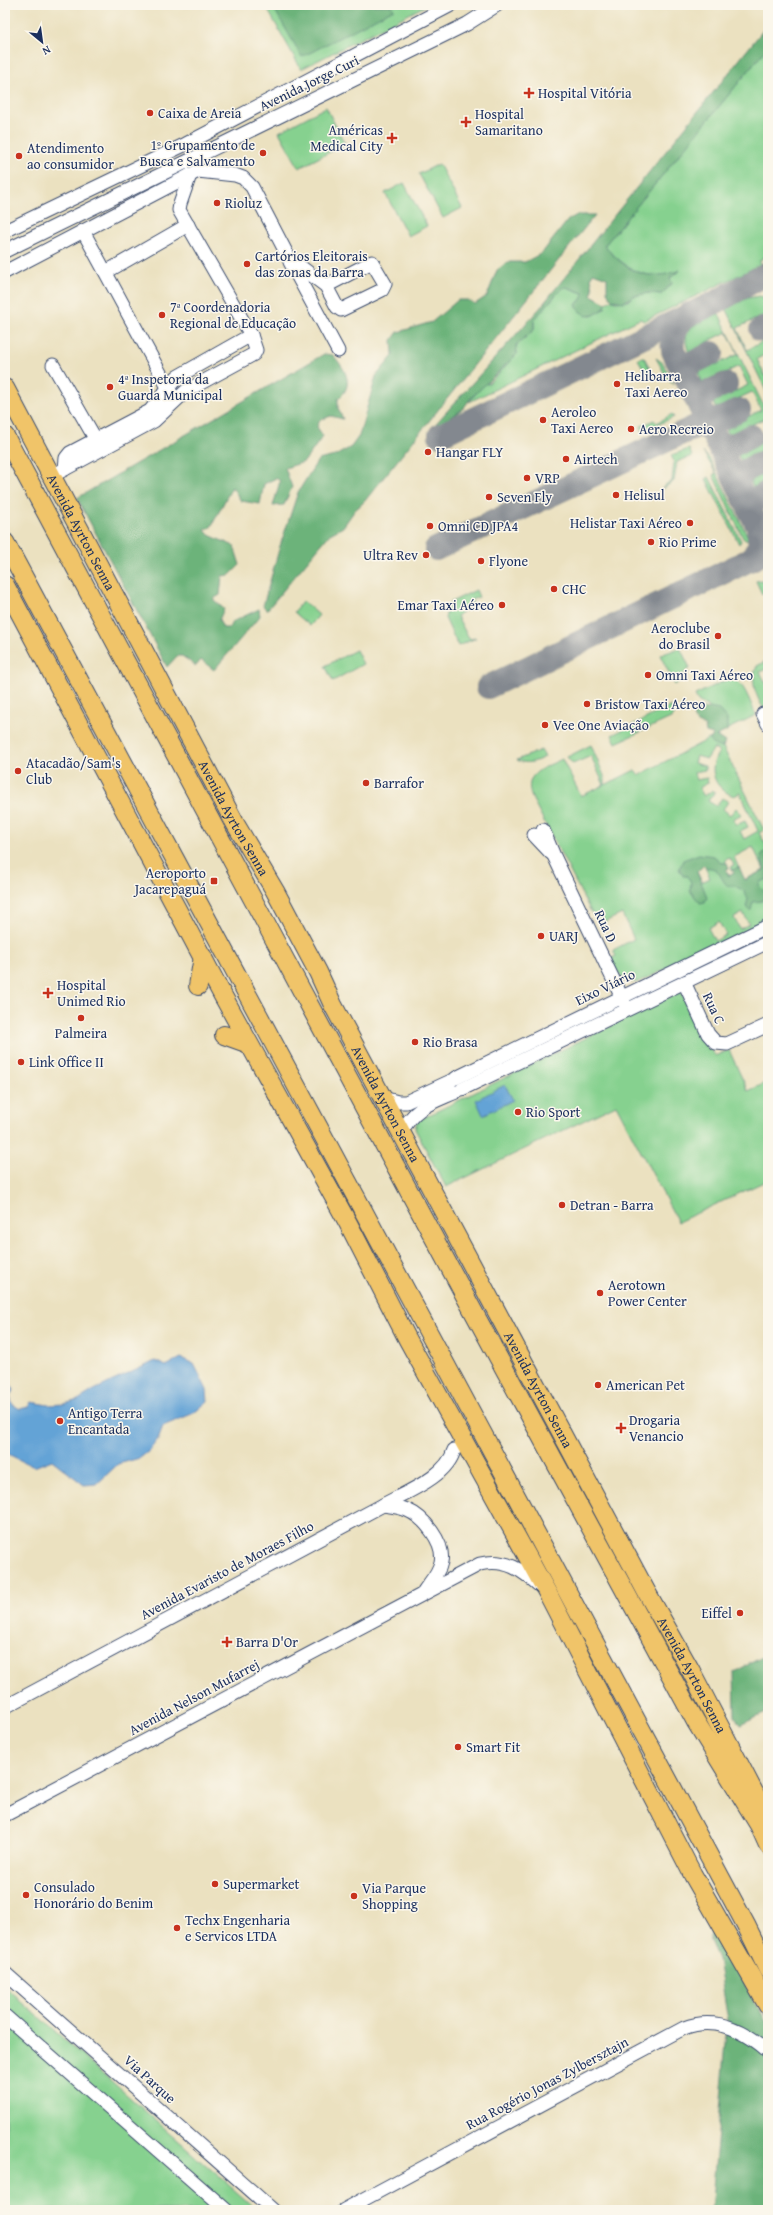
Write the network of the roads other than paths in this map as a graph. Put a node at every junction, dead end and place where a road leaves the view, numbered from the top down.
1 (451, 5) edge
2 (497, 5) edge
3 (186, 144) junction
4 (194, 168) junction
5 (87, 192) junction
6 (94, 206) junction
7 (102, 221) junction
8 (188, 225) junction
9 (5, 231) edge
10 (84, 231) junction
11 (5, 251) edge
12 (289, 258) junction
13 (5, 272) edge
14 (106, 272) junction
15 (326, 286) dead end
16 (251, 335) junction
17 (338, 351) dead end
18 (53, 365) dead end
19 (168, 386) junction
20 (5, 388) edge
21 (5, 402) edge
22 (177, 402) junction
23 (5, 436) edge
24 (98, 444) junction
25 (59, 472) junction
26 (31, 486) junction
27 (5, 542) edge
28 (5, 551) edge
29 (21, 572) junction
30 (5, 585) edge
31 (539, 833) dead end
32 (248, 848) junction
33 (768, 926) edge
34 (194, 940) junction
35 (768, 942) edge
36 (203, 957) junction
37 (296, 980) junction
38 (684, 982) junction
39 (198, 986) dead end
40 (638, 988) junction
41 (621, 996) junction
42 (645, 1001) junction
43 (628, 1010) junction
44 (263, 1025) junction
45 (768, 1025) edge
46 (224, 1035) dead end
47 (249, 1044) junction
48 (456, 1085) junction
49 (382, 1098) junction
50 (416, 1105) junction
51 (401, 1133) junction
52 (400, 1176) junction
53 (363, 1212) junction
54 (479, 1279) junction
55 (408, 1340) junction
56 (440, 1399) junction
57 (454, 1450) joint
58 (383, 1505) junction
59 (547, 1592) junction
60 (422, 1594) junction
61 (653, 1604) junction
62 (5, 1707) edge
63 (696, 1722) junction
64 (685, 1813) junction
65 (5, 1815) edge
66 (768, 1819) edge
67 (768, 1845) edge
68 (746, 1924) junction
69 (729, 1937) junction
70 (768, 1957) edge
71 (768, 1970) edge
72 (5, 1973) edge
73 (768, 2006) edge
74 (5, 2016) edge
75 (768, 2051) edge
76 (226, 2210) edge
77 (273, 2210) edge
78 (344, 2210) edge

1 - 3 street, Avenida Jorge Curi
2 - 4 street, Avenida Jorge Curi
3 - 4 street
3 - 5 street, Avenida Jorge Curi
4 - 6 street, Avenida Jorge Curi
4 - 7 street
4 - 8 street
4 - 12 street
5 - 6 street
5 - 9 street, Avenida Jorge Curi
6 - 7 street
6 - 11 street, Avenida Jorge Curi
7 - 10 street
8 - 14 street
8 - 16 street
10 - 13 street
10 - 14 street
12 - 15 street
12 - 17 street
14 - 19 street
16 - 19 street
16 - 22 street
18 - 24 street
19 - 22 street
19 - 24 street
20 - 25 highway, Avenida Ayrton Senna
21 - 26 highway
22 - 24 street
23 - 26 highway, Avenida Ayrton Senna
24 - 25 street
25 - 32 highway, Avenida Ayrton Senna
26 - 37 highway, Avenida Ayrton Senna
27 - 29 highway
28 - 29 highway
29 - 44 highway
30 - 34 highway
31 - 41 street, Rua D
32 - 37 highway
32 - 49 highway, Avenida Ayrton Senna
33 - 40 street, Eixo Viário
34 - 36 highway
34 - 44 highway
35 - 38 street, Eixo Viário
36 - 39 highway
36 - 47 highway
37 - 52 highway, Avenida Ayrton Senna
38 - 42 street, Eixo Viário
38 - 45 street, Rua C
40 - 41 street, Eixo Viário
40 - 42 street
41 - 43 street, Rua D
41 - 48 street, Eixo Viário
42 - 43 street, Eixo Viário
43 - 48 street, Eixo Viário
44 - 53 highway
46 - 47 highway
47 - 55 highway
48 - 50 street, Eixo Viário
49 - 50 street, Eixo Viário
49 - 51 highway, Avenida Ayrton Senna
50 - 51 street, Eixo Viário
51 - 54 highway, Avenida Ayrton Senna
52 - 54 highway
52 - 63 highway, Avenida Ayrton Senna
53 - 55 highway
53 - 64 highway
54 - 61 highway, Avenida Ayrton Senna
55 - 56 highway
56 - 57 highway
56 - 59 highway
57 - 58 street, Avenida Evaristo de Moraes Filho
58 - 60 street
58 - 62 street, Avenida Evaristo de Moraes Filho
59 - 60 street, Avenida Nelson Mufarrej
59 - 69 highway
60 - 65 street, Avenida Nelson Mufarrej
61 - 63 highway
61 - 66 highway, Avenida Ayrton Senna
63 - 67 highway, Avenida Ayrton Senna
64 - 68 highway
64 - 69 highway
68 - 70 highway
68 - 71 highway
69 - 73 highway
72 - 77 street, Via Parque
74 - 76 street
75 - 78 street, Rua Rogério Jonas Zylbersztajn

